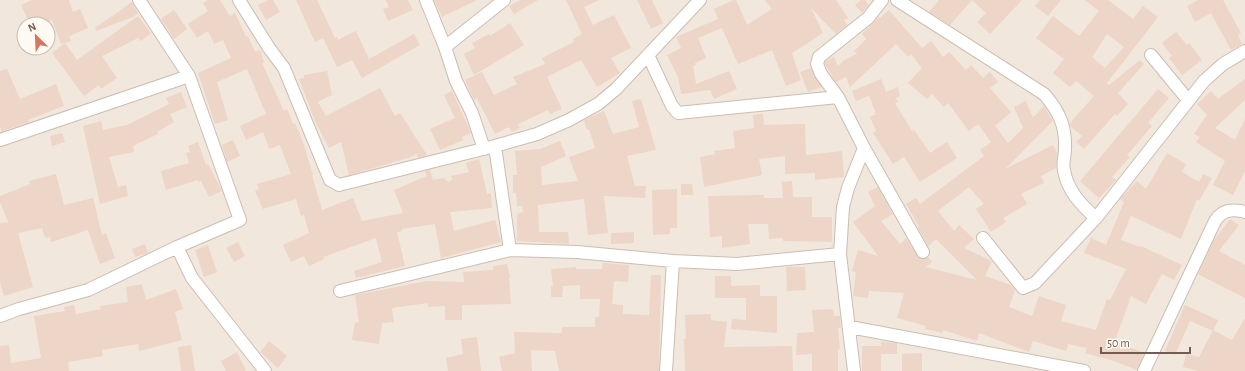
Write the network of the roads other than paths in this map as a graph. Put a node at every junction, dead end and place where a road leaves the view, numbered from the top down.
1 (139, 0) edge
2 (239, 0) edge
3 (426, 0) edge
4 (504, 0) edge
5 (700, 0) edge
6 (882, 0) edge
7 (897, 0) edge
8 (445, 47) junction
9 (1245, 51) edge
10 (648, 55) junction
11 (1151, 55) dead end
12 (189, 76) junction
13 (838, 97) junction
14 (1188, 100) junction
15 (0, 140) edge
16 (489, 147) junction
17 (864, 148) junction
18 (1245, 212) edge
19 (1096, 218) junction
20 (983, 238) dead end
21 (177, 247) junction
22 (510, 250) junction
23 (923, 252) dead end
24 (840, 254) junction
25 (673, 261) junction
26 (340, 291) dead end
27 (0, 316) edge
28 (850, 327) junction
29 (265, 371) edge
30 (666, 371) edge
31 (854, 371) edge
32 (1084, 371) edge
33 (1144, 371) edge

1 - 12 street
2 - 16 street
3 - 8 street
4 - 8 street
5 - 10 street
6 - 13 street
7 - 19 street
8 - 16 street
9 - 14 street
10 - 13 street
10 - 16 street
11 - 14 street
12 - 15 street
12 - 21 street
13 - 17 street
14 - 19 street
16 - 22 street
17 - 23 street
17 - 24 street
18 - 33 street
19 - 20 street
21 - 27 street
21 - 29 street
22 - 25 street
22 - 26 street
24 - 25 street
24 - 28 street
25 - 30 street
28 - 31 street
28 - 32 street

